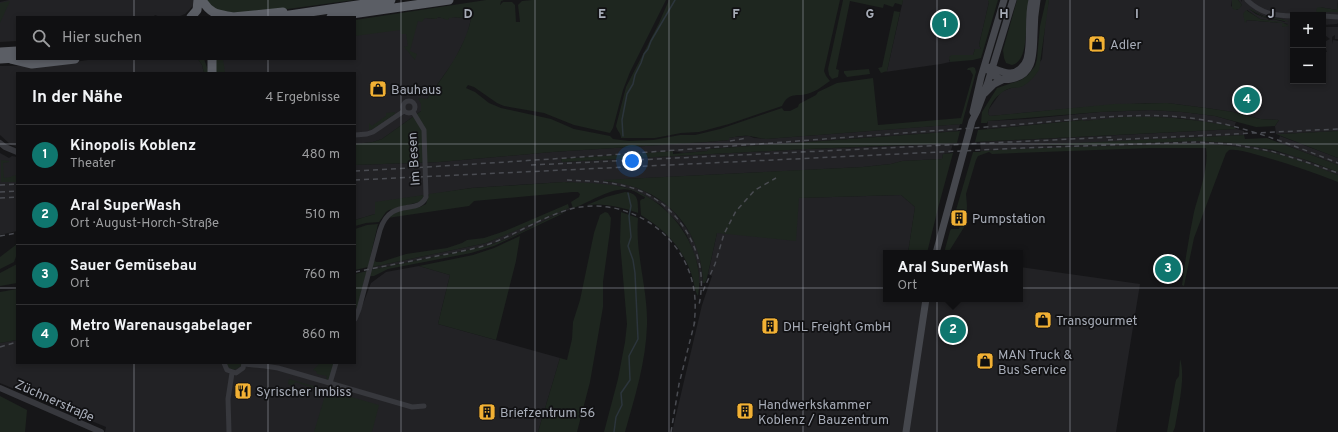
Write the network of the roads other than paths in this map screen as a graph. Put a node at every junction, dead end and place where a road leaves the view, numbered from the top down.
1 (198, 0) edge
2 (202, 0) edge
3 (391, 0) edge
4 (449, 0) edge
5 (1004, 0) edge
6 (1013, 0) edge
7 (1032, 0) edge
8 (1037, 0) edge
9 (1247, 0) edge
10 (1253, 0) edge
11 (1259, 9) junction
12 (318, 11) junction
13 (192, 16) edge
14 (226, 16) edge
15 (242, 16) edge
16 (283, 16) edge
17 (338, 16) edge
18 (1290, 16) edge
19 (1326, 16) edge
20 (1338, 17) edge
21 (16, 44) edge
22 (0, 45) edge
23 (16, 50) edge
24 (0, 52) edge
25 (996, 56) junction
26 (0, 59) edge
27 (14, 59) edge
28 (18, 60) edge
29 (66, 60) edge
30 (207, 60) edge
31 (212, 60) edge
32 (984, 66) junction
33 (211, 71) edge
34 (992, 71) junction
35 (1002, 71) junction
36 (1004, 79) junction
37 (982, 96) junction
38 (404, 111) junction
39 (413, 112) junction
40 (972, 121) junction
41 (356, 135) edge
42 (0, 143) edge
43 (16, 152) edge
44 (937, 250) edge
45 (926, 302) edge
46 (356, 316) edge
47 (224, 364) edge
48 (244, 364) edge
49 (251, 364) edge
50 (336, 364) edge
51 (232, 373) junction
52 (330, 383) junction
53 (0, 388) edge
54 (424, 406) dead end
55 (101, 432) edge
56 (229, 432) edge
57 (906, 432) edge

1 - 13 highway
2 - 14 highway
3 - 12 highway
4 - 17 highway
5 - 32 main road
6 - 25 main road
7 - 35 main road
8 - 36 main road
9 - 11 street
10 - 11 street
11 - 18 street
12 - 15 highway
12 - 16 highway
19 - 20 street
21 - 22 highway
23 - 24 highway
25 - 34 main road
25 - 35 main road
26 - 27 highway
28 - 29 highway
30 - 33 highway
31 - 33 highway
32 - 34 main road
32 - 40 main road
34 - 35 main road
34 - 36 main road
34 - 37 main road
36 - 37 main road
37 - 40 main road
38 - 39 street
38 - 39 street
38 - 41 street
39 - 46 street, Im Besen
40 - 44 main road
42 - 43 street
45 - 57 main road
47 - 51 street
48 - 51 street
49 - 52 street
50 - 52 street
51 - 56 street
52 - 54 street
53 - 55 street, Züchnerstraße

